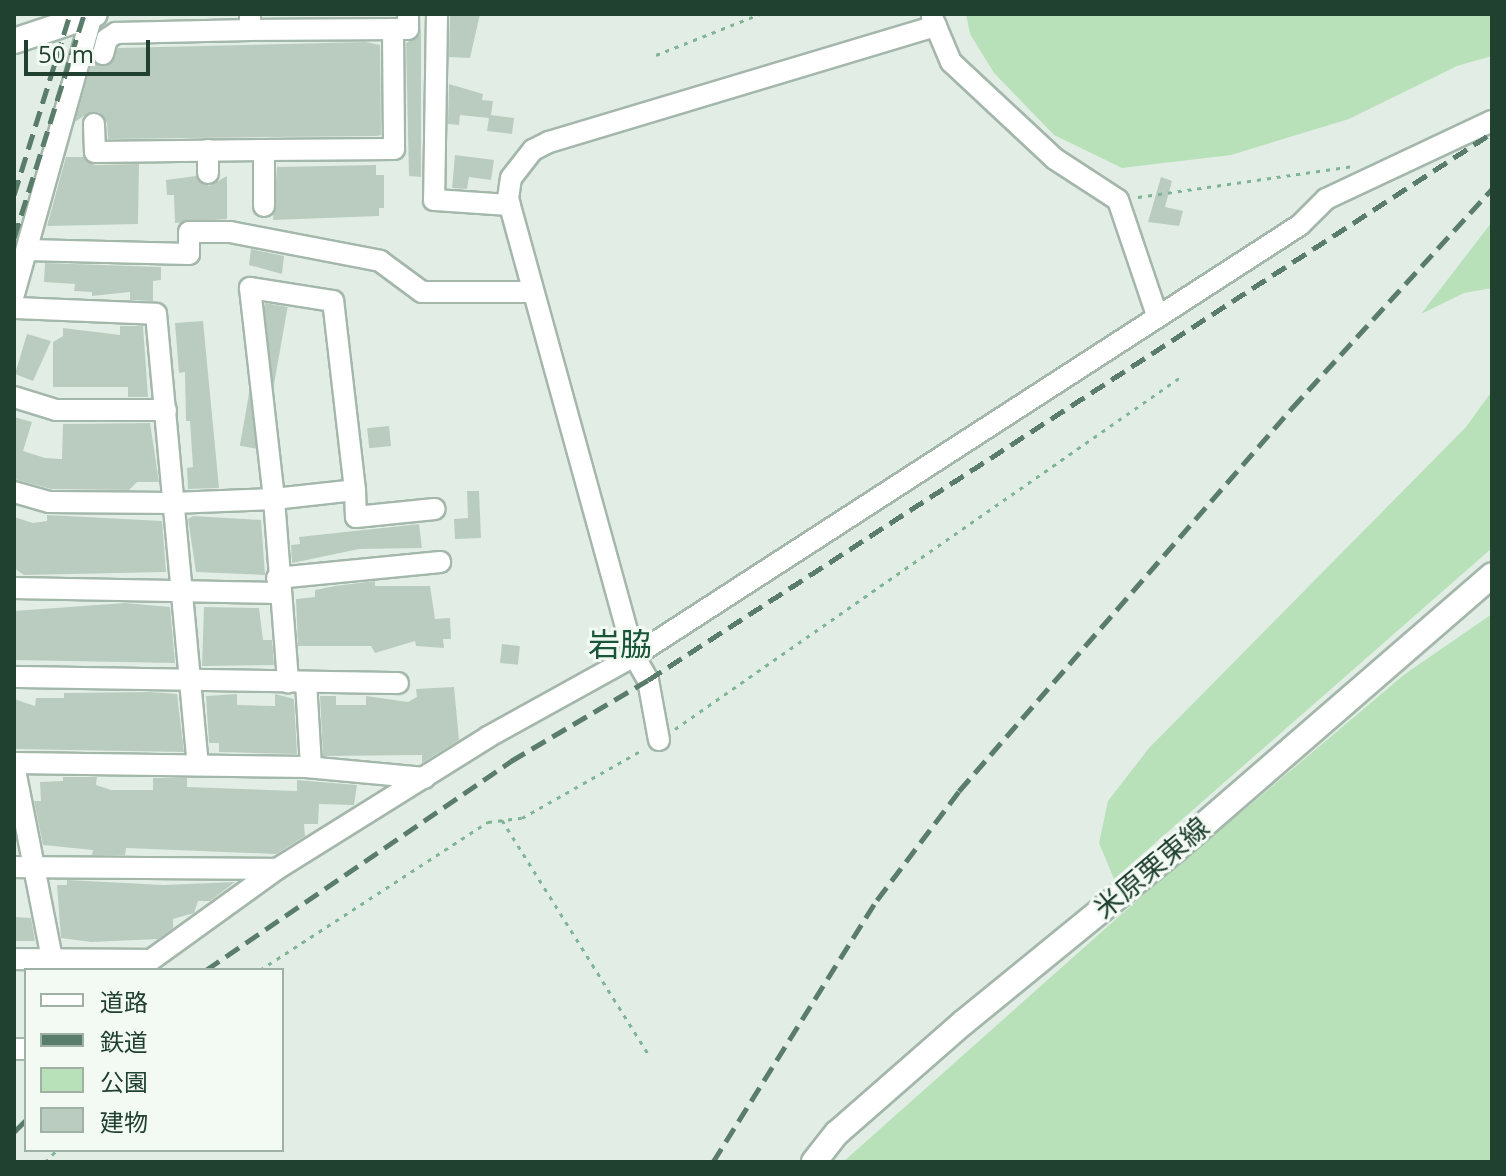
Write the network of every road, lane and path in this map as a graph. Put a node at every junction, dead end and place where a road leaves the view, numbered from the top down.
1 (93, 14) edge
2 (437, 14) edge
3 (760, 14) edge
4 (934, 20) edge
5 (387, 21) edge
6 (250, 22) edge
7 (334, 22) edge
8 (14, 41) edge
9 (103, 54) dead end
10 (656, 55) dead end
11 (1492, 121) edge
12 (94, 124) dead end
13 (208, 150) junction
14 (264, 150) junction
15 (1365, 164) dead end
16 (208, 173) dead end
17 (1118, 200) junction
18 (510, 205) junction
19 (264, 206) dead end
20 (27, 250) junction
21 (533, 292) junction
22 (14, 294) edge
23 (14, 308) edge
24 (1157, 315) junction
25 (1182, 376) dead end
26 (14, 397) edge
27 (166, 410) junction
28 (355, 490) junction
29 (14, 492) edge
30 (274, 499) junction
31 (173, 503) junction
32 (435, 509) dead end
33 (440, 562) dead end
34 (1492, 575) edge
35 (277, 586) junction
36 (14, 588) edge
37 (182, 592) junction
38 (634, 656) junction
39 (14, 677) edge
40 (190, 681) junction
41 (297, 682) junction
42 (398, 683) dead end
43 (659, 740) junction
44 (14, 764) edge
45 (198, 765) junction
46 (311, 767) junction
47 (424, 778) junction
48 (502, 820) junction
49 (37, 866) junction
50 (14, 867) edge
51 (277, 869) junction
52 (14, 959) edge
53 (52, 959) junction
54 (144, 965) edge
55 (263, 968) edge
56 (649, 1055) dead end
57 (814, 1162) edge

1 - 8 main road
1 - 20 street
2 - 18 street
3 - 10 path
4 - 17 street
4 - 18 street
5 - 7 street
5 - 14 street
6 - 7 street
6 - 9 street
11 - 24 street
12 - 13 street
13 - 14 street
13 - 16 street
14 - 19 street
15 - 17 path
17 - 24 street
18 - 21 street
20 - 21 street
20 - 22 street
21 - 38 street
23 - 27 street
24 - 38 street
25 - 43 path
26 - 27 street
27 - 31 street
28 - 30 street
28 - 30 street
28 - 32 street
29 - 31 street
30 - 31 street
30 - 35 street
31 - 37 street
33 - 35 street
34 - 57 main road, 米原栗東線
35 - 37 street
35 - 41 street
36 - 37 street
37 - 40 street
38 - 43 street
38 - 47 street
39 - 40 street
40 - 41 street
40 - 45 street
41 - 42 street
41 - 46 street
43 - 48 path
44 - 45 street
44 - 49 street
45 - 46 street
46 - 47 street
47 - 51 street
48 - 55 path
48 - 56 path
49 - 50 street
49 - 51 street
49 - 53 street
51 - 54 street
52 - 53 street
53 - 54 street

